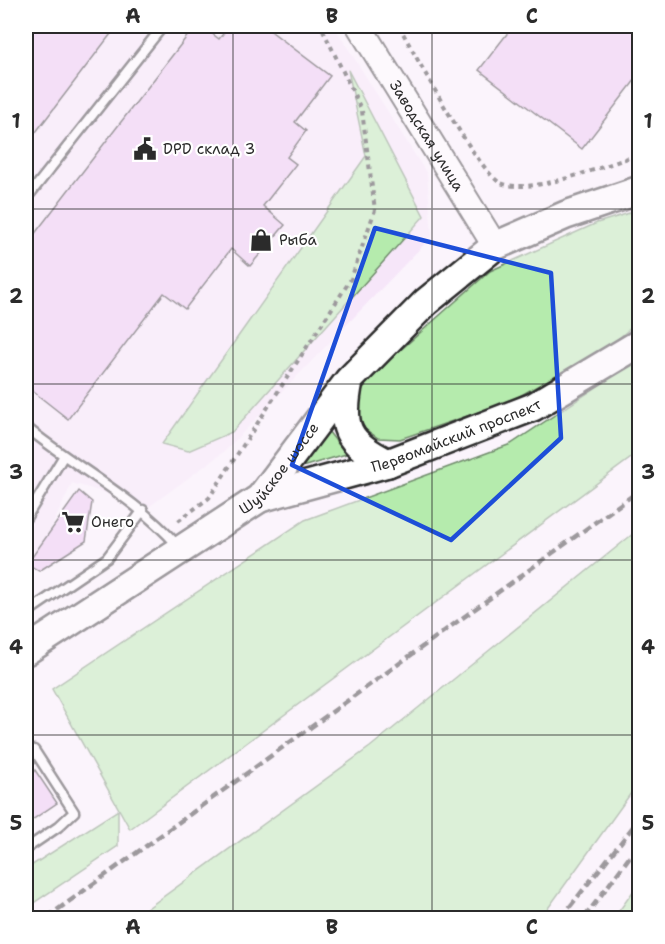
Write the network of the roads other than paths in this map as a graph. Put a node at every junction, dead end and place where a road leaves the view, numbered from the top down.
1 (163, 26) edge
2 (359, 26) edge
3 (639, 190) edge
4 (26, 198) edge
5 (495, 246) junction
6 (639, 343) edge
7 (350, 380) junction
8 (26, 427) edge
9 (63, 457) junction
10 (388, 463) junction
11 (260, 498) junction
12 (144, 510) junction
13 (26, 518) edge
14 (174, 541) junction
15 (26, 613) edge
16 (26, 651) edge
17 (26, 754) edge
18 (26, 848) edge

1 - 4 lane
2 - 5 main road, Заводская улица
3 - 5 main road
5 - 7 main road, Шуйское шоссе
6 - 10 main road, Первомайский проспект
7 - 10 main road
7 - 11 main road, Шуйское шоссе
8 - 9 lane
9 - 12 lane
9 - 13 lane
10 - 11 main road, Первомайский проспект
11 - 14 main road, Шуйское шоссе
12 - 14 lane
12 - 15 lane
14 - 16 main road, Шуйское шоссе
17 - 18 lane

